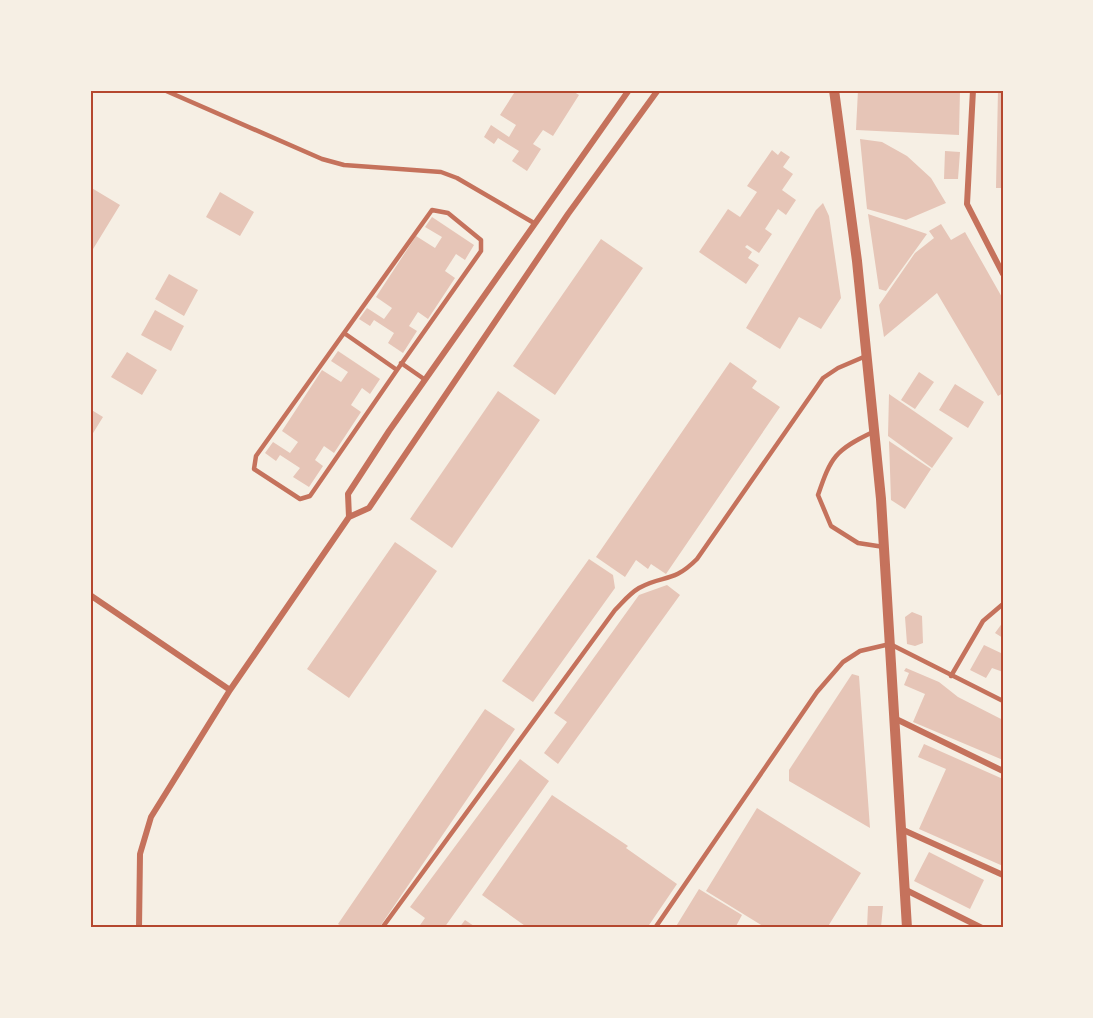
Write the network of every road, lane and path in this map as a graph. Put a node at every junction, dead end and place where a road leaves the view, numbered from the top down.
1 (164, 90) edge
2 (629, 90) edge
3 (658, 90) edge
4 (834, 90) edge
5 (974, 90) edge
6 (534, 223) junction
7 (1003, 274) edge
8 (344, 333) junction
9 (866, 356) junction
10 (401, 363) junction
11 (397, 370) junction
12 (424, 379) junction
13 (874, 431) junction
14 (349, 517) junction
15 (884, 547) junction
16 (90, 595) edge
17 (1003, 604) edge
18 (890, 644) junction
19 (951, 676) junction
20 (230, 690) junction
21 (1003, 701) edge
22 (894, 717) junction
23 (1003, 771) edge
24 (901, 829) junction
25 (1003, 875) edge
26 (904, 889) junction
27 (139, 928) edge
28 (382, 928) edge
29 (655, 928) edge
30 (907, 928) edge
31 (981, 928) edge

1 - 6 lane
2 - 6 street
3 - 14 street
4 - 9 street
5 - 7 street
6 - 12 street
8 - 10 lane
8 - 11 lane
8 - 11 lane
9 - 13 street
9 - 28 lane
10 - 11 lane
10 - 12 lane
12 - 14 street
13 - 15 street
13 - 15 lane
14 - 20 street
15 - 18 street
16 - 20 street
17 - 19 lane
18 - 19 lane
18 - 22 street
18 - 29 lane
19 - 21 lane
20 - 27 street
22 - 23 street
22 - 24 street
24 - 25 street
24 - 26 street
26 - 30 street
26 - 31 street

